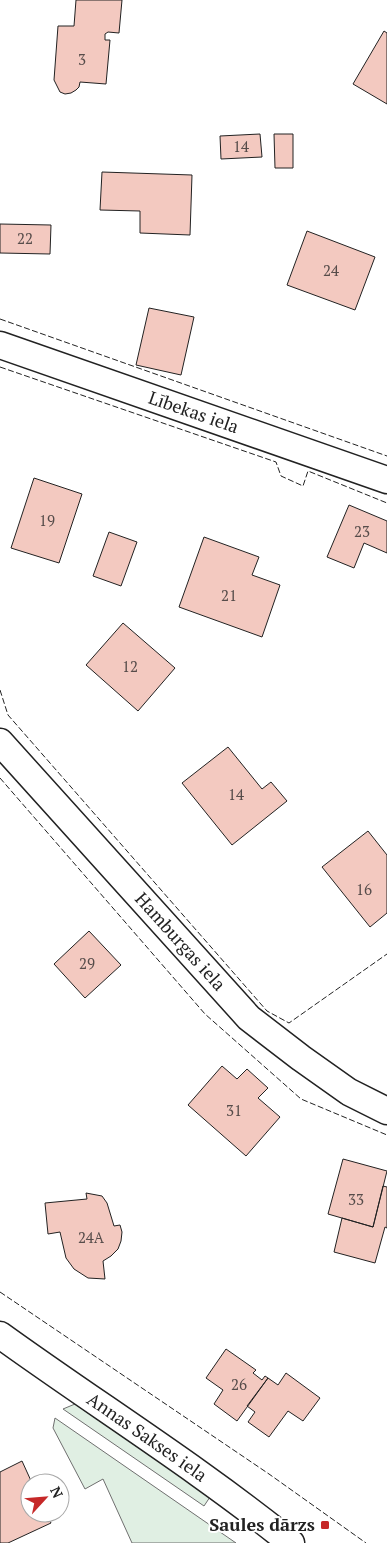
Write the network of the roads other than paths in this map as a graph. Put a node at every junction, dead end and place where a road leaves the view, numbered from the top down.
1 (0, 345) edge
2 (387, 480) edge
3 (0, 742) edge
4 (387, 1111) edge
5 (0, 1335) edge
6 (279, 1538) edge

1 - 2 street, Lībekas iela
3 - 4 street, Hamburgas iela
5 - 6 street, Annas Sakses iela

